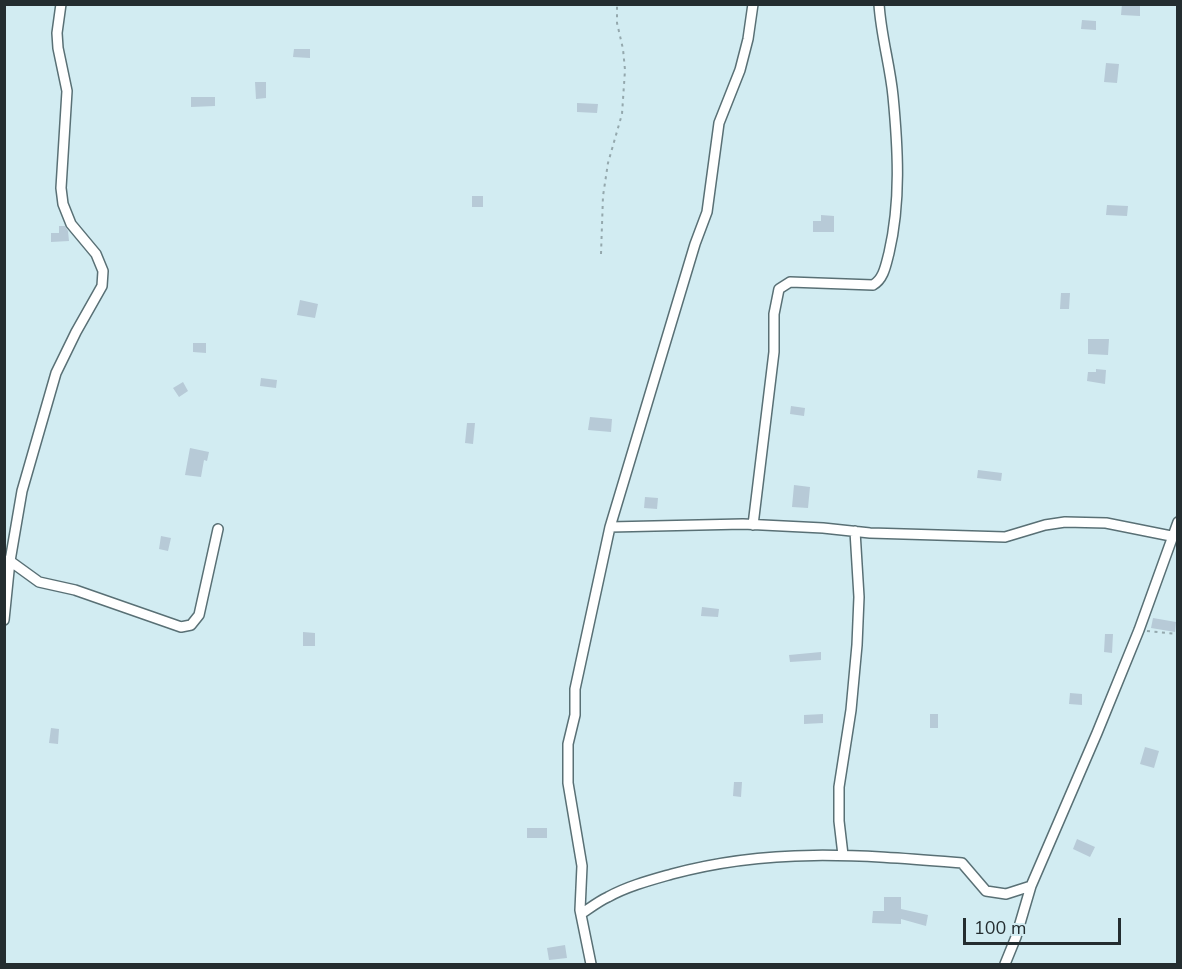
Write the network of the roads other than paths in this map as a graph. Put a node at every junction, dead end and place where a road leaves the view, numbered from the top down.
1 (61, 4) edge
2 (753, 4) edge
3 (879, 4) edge
4 (1178, 522) edge
5 (753, 525) junction
6 (610, 526) junction
7 (218, 530) dead end
8 (855, 531) junction
9 (1171, 536) junction
10 (7, 560) edge
11 (4, 620) edge
12 (843, 855) junction
13 (1031, 886) junction
14 (581, 914) junction
15 (591, 964) edge
16 (1005, 964) edge

1 - 10 street
2 - 6 street
3 - 5 street
4 - 9 street
5 - 6 street
5 - 8 street
6 - 14 street
7 - 10 street
8 - 9 street
8 - 12 street
9 - 13 street
10 - 11 street
12 - 13 street
12 - 14 street
13 - 16 street
14 - 15 street

